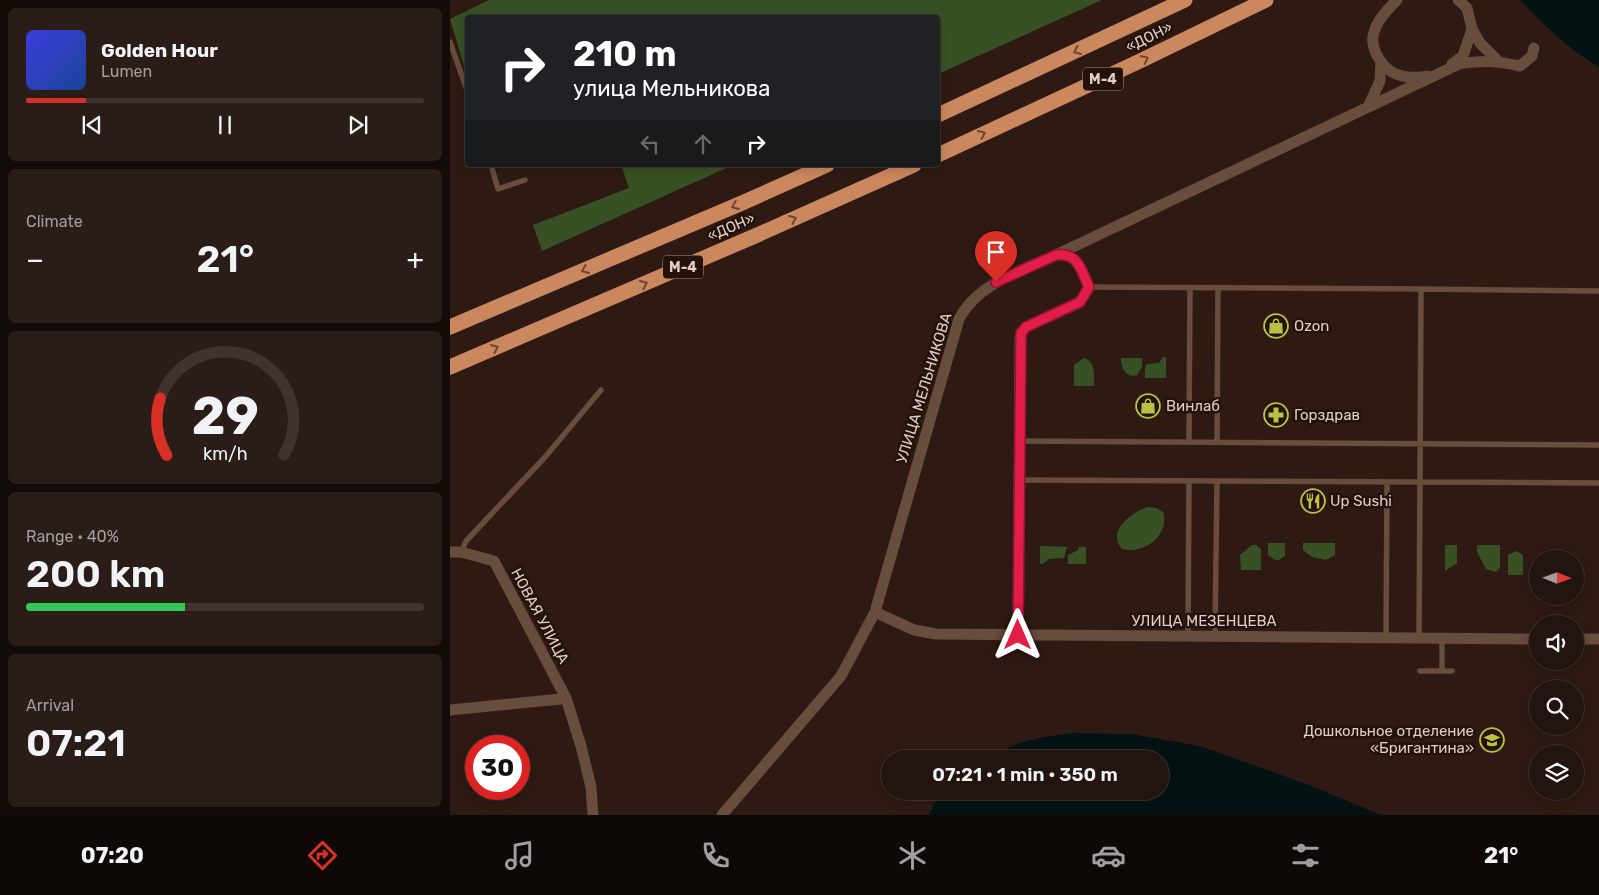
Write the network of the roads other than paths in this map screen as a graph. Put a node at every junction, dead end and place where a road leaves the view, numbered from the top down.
1 (1185, 0) edge
2 (1266, 0) edge
3 (1397, 0) edge
4 (1458, 0) edge
5 (1472, 29) junction
6 (450, 42) edge
7 (1534, 48) dead end
8 (1498, 61) junction
9 (1381, 62) junction
10 (1437, 74) junction
11 (465, 84) edge
12 (1368, 107) junction
13 (940, 114) edge
14 (940, 154) edge
15 (492, 167) edge
16 (823, 167) edge
17 (910, 167) edge
18 (525, 180) dead end
19 (1056, 255) junction
20 (1089, 287) junction
21 (1190, 288) junction
22 (1218, 288) junction
23 (1421, 289) junction
24 (1599, 290) edge
25 (450, 327) edge
26 (450, 367) edge
27 (601, 390) dead end
28 (1019, 441) junction
29 (1189, 442) junction
30 (1217, 442) junction
31 (1420, 444) junction
32 (1599, 445) edge
33 (1019, 480) junction
34 (1189, 481) junction
35 (1216, 481) junction
36 (1387, 482) junction
37 (1420, 482) junction
38 (1599, 484) edge
39 (456, 552) edge
40 (875, 612) junction
41 (1018, 635) junction
42 (1188, 636) junction
43 (1215, 636) junction
44 (1386, 638) junction
45 (1419, 638) junction
46 (1442, 638) junction
47 (1529, 639) edge
48 (1584, 639) edge
49 (1599, 639) edge
50 (1420, 671) dead end
51 (1442, 671) junction
52 (1452, 671) dead end
53 (563, 699) junction
54 (450, 710) edge
55 (593, 815) edge
56 (722, 815) edge

1 -> 13 highway, «ДОН» / М-4
14 -> 2 highway, «ДОН» / М-4
3 - 9 street
4 - 5 street
5 - 8 street
5 - 10 street
6 - 11 lane
7 - 8 street
8 - 10 street
9 - 10 street
9 - 12 street
10 - 12 street, УЛИЦА МЕЛЬНИКОВА
12 - 19 street, УЛИЦА МЕЛЬНИКОВА
15 - 18 lane
16 -> 25 highway, «ДОН» / М-4
26 -> 17 highway, «ДОН» / М-4
19 - 20 street
19 - 40 street, УЛИЦА МЕЛЬНИКОВА
20 - 21 lane
20 - 28 street
21 - 22 lane
21 - 29 lane
22 - 23 lane
22 - 30 lane
23 - 24 lane
23 - 31 lane
27 - 39 lane
28 - 29 lane
28 - 33 street
29 - 30 lane
30 - 31 lane
31 - 32 lane
31 - 37 lane
33 - 34 lane
33 - 41 street
34 - 35 lane
34 - 42 lane
35 - 36 lane
35 - 43 lane
36 - 37 lane
36 - 44 lane
37 - 38 lane
37 - 45 lane
39 - 53 street, НОВАЯ УЛИЦА
40 - 41 street, УЛИЦА МЕЗЕНЦЕВА
40 - 56 street, УЛИЦА МЕЛЬНИКОВА
41 - 42 street, УЛИЦА МЕЗЕНЦЕВА
42 - 43 street, УЛИЦА МЕЗЕНЦЕВА
43 - 44 street, УЛИЦА МЕЗЕНЦЕВА
44 - 45 street, УЛИЦА МЕЗЕНЦЕВА
45 - 46 street, УЛИЦА МЕЗЕНЦЕВА
46 - 47 street, УЛИЦА МЕЗЕНЦЕВА
46 - 51 lane
48 - 49 street
50 - 51 lane
51 - 52 lane
53 - 54 street
53 - 55 street, НОВАЯ УЛИЦА

